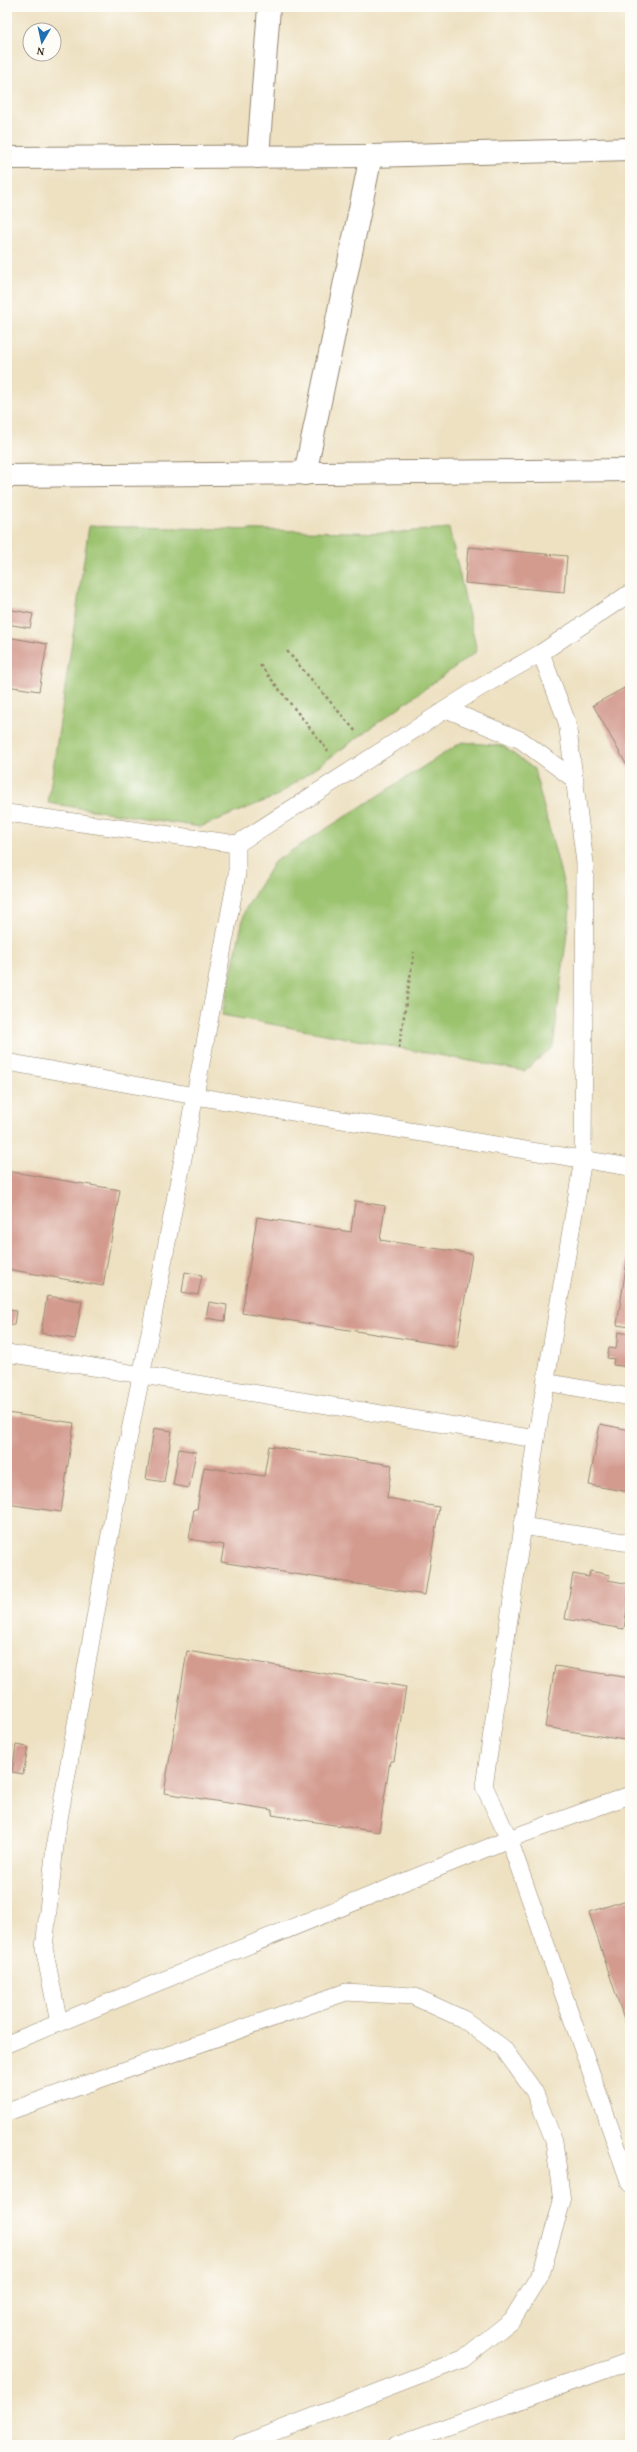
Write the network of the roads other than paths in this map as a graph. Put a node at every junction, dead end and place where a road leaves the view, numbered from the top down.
1 (269, 7) edge
2 (630, 149) edge
3 (371, 156) junction
4 (258, 157) junction
5 (7, 158) edge
6 (630, 470) edge
7 (305, 474) junction
8 (7, 476) edge
9 (630, 593) edge
10 (541, 653) junction
11 (446, 709) junction
12 (575, 780) junction
13 (7, 813) edge
14 (237, 844) junction
15 (7, 1062) edge
16 (195, 1096) junction
17 (583, 1159) junction
18 (630, 1167) edge
19 (7, 1353) edge
20 (141, 1376) junction
21 (545, 1382) junction
22 (630, 1397) edge
23 (536, 1439) junction
24 (522, 1526) junction
25 (630, 1543) edge
26 (630, 1795) edge
27 (509, 1839) junction
28 (59, 2023) junction
29 (7, 2044) edge
30 (7, 2112) edge
31 (630, 2184) edge
32 (630, 2361) edge
33 (240, 2445) edge
34 (396, 2445) edge

1 - 4 street
2 - 3 street
3 - 4 street
3 - 7 street
4 - 5 street
6 - 7 street
7 - 8 street
9 - 10 lane
10 - 11 lane
10 - 12 lane
11 - 12 lane
11 - 14 lane
12 - 17 lane
13 - 14 lane
14 - 16 lane
15 - 16 lane
16 - 17 lane
16 - 20 lane
17 - 18 lane
17 - 21 lane
19 - 20 lane
20 - 23 lane
20 - 28 lane
21 - 22 lane
21 - 23 lane
23 - 24 lane
24 - 25 lane
24 - 27 lane
26 - 27 lane
27 - 28 lane
27 - 31 lane
28 - 29 lane
30 - 33 lane
32 - 34 lane

